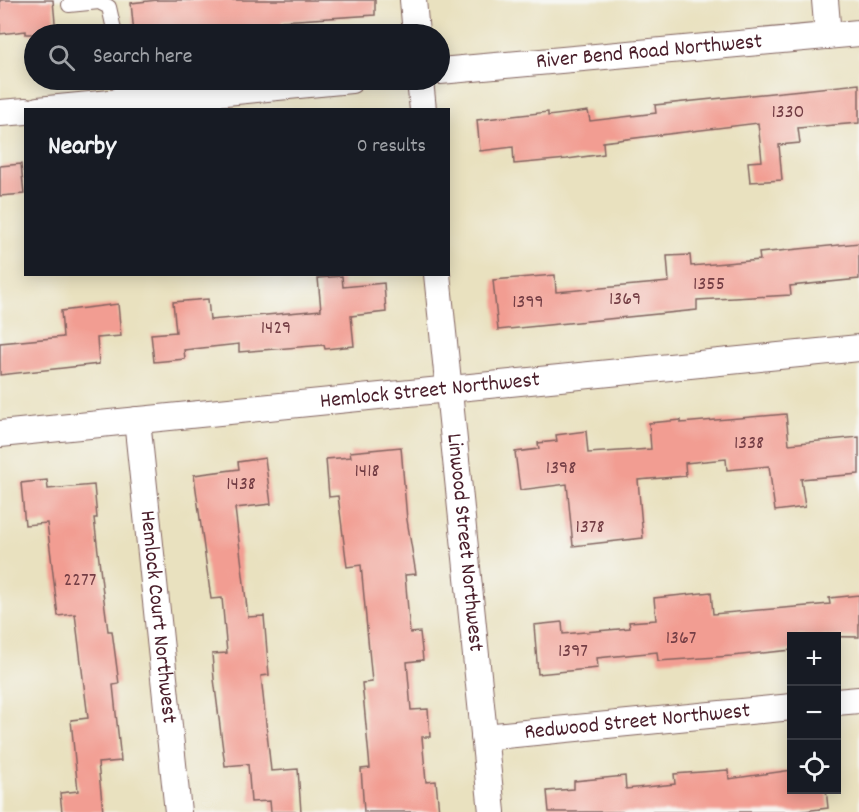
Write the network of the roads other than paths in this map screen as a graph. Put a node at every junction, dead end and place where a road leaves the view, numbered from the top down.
1 (413, 0) edge
2 (825, 0) edge
3 (69, 5) dead end
4 (113, 24) edge
5 (415, 24) edge
6 (859, 33) edge
7 (828, 36) junction
8 (450, 70) edge
9 (120, 90) edge
10 (421, 90) edge
11 (46, 108) edge
12 (423, 108) edge
13 (24, 111) edge
14 (0, 113) edge
15 (437, 276) edge
16 (859, 348) edge
17 (447, 388) junction
18 (137, 420) junction
19 (0, 434) edge
20 (859, 700) edge
21 (841, 702) edge
22 (787, 707) edge
23 (484, 737) junction
24 (178, 812) edge
25 (492, 812) edge

1 - 5 street
2 - 7 street
3 - 4 lane
6 - 7 street, River Bend Road Northwest
7 - 8 street, River Bend Road Northwest
9 - 11 street
10 - 12 street
13 - 14 street
15 - 17 street, Linwood Street Northwest
16 - 17 street, Hemlock Street Northwest
17 - 18 street, Hemlock Street Northwest
17 - 23 street, Linwood Street Northwest
18 - 19 street, Hemlock Street Northwest
18 - 24 street, Hemlock Court Northwest
20 - 21 street
22 - 23 street, Redwood Street Northwest
23 - 25 street, Linwood Street Northwest

